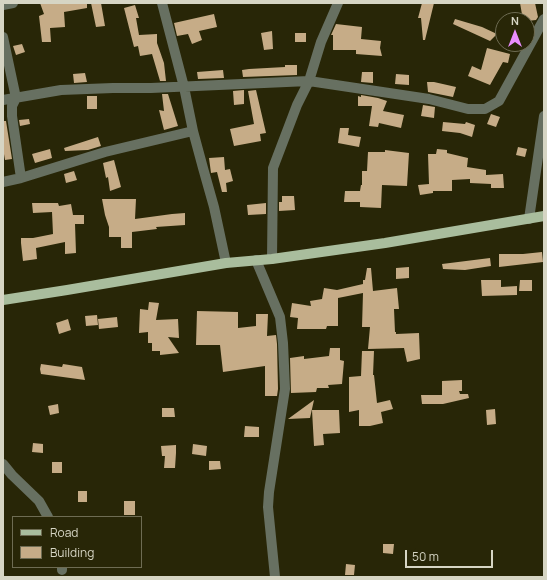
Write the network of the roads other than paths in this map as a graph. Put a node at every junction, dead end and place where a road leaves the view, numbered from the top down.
1 (13, 3) edge
2 (162, 3) edge
3 (338, 3) edge
4 (3, 5) edge
5 (544, 19) edge
6 (3, 37) edge
7 (310, 81) junction
8 (184, 87) junction
9 (16, 98) junction
10 (3, 100) edge
11 (544, 116) edge
12 (193, 131) junction
13 (21, 178) junction
14 (3, 182) edge
15 (544, 216) edge
16 (529, 219) junction
17 (272, 259) junction
18 (256, 260) junction
19 (226, 263) junction
20 (4, 300) edge
21 (3, 464) edge
22 (47, 516) edge
23 (275, 577) edge

1 - 4 street
2 - 8 street
3 - 7 street
5 - 7 street
6 - 9 street
7 - 8 street
7 - 17 street
8 - 9 street
8 - 12 street
9 - 10 street
9 - 13 street
11 - 16 street
12 - 13 street
12 - 19 street
13 - 14 street
15 - 16 main road
16 - 17 main road
17 - 18 main road
18 - 19 main road
18 - 23 street
19 - 20 main road
21 - 22 street

